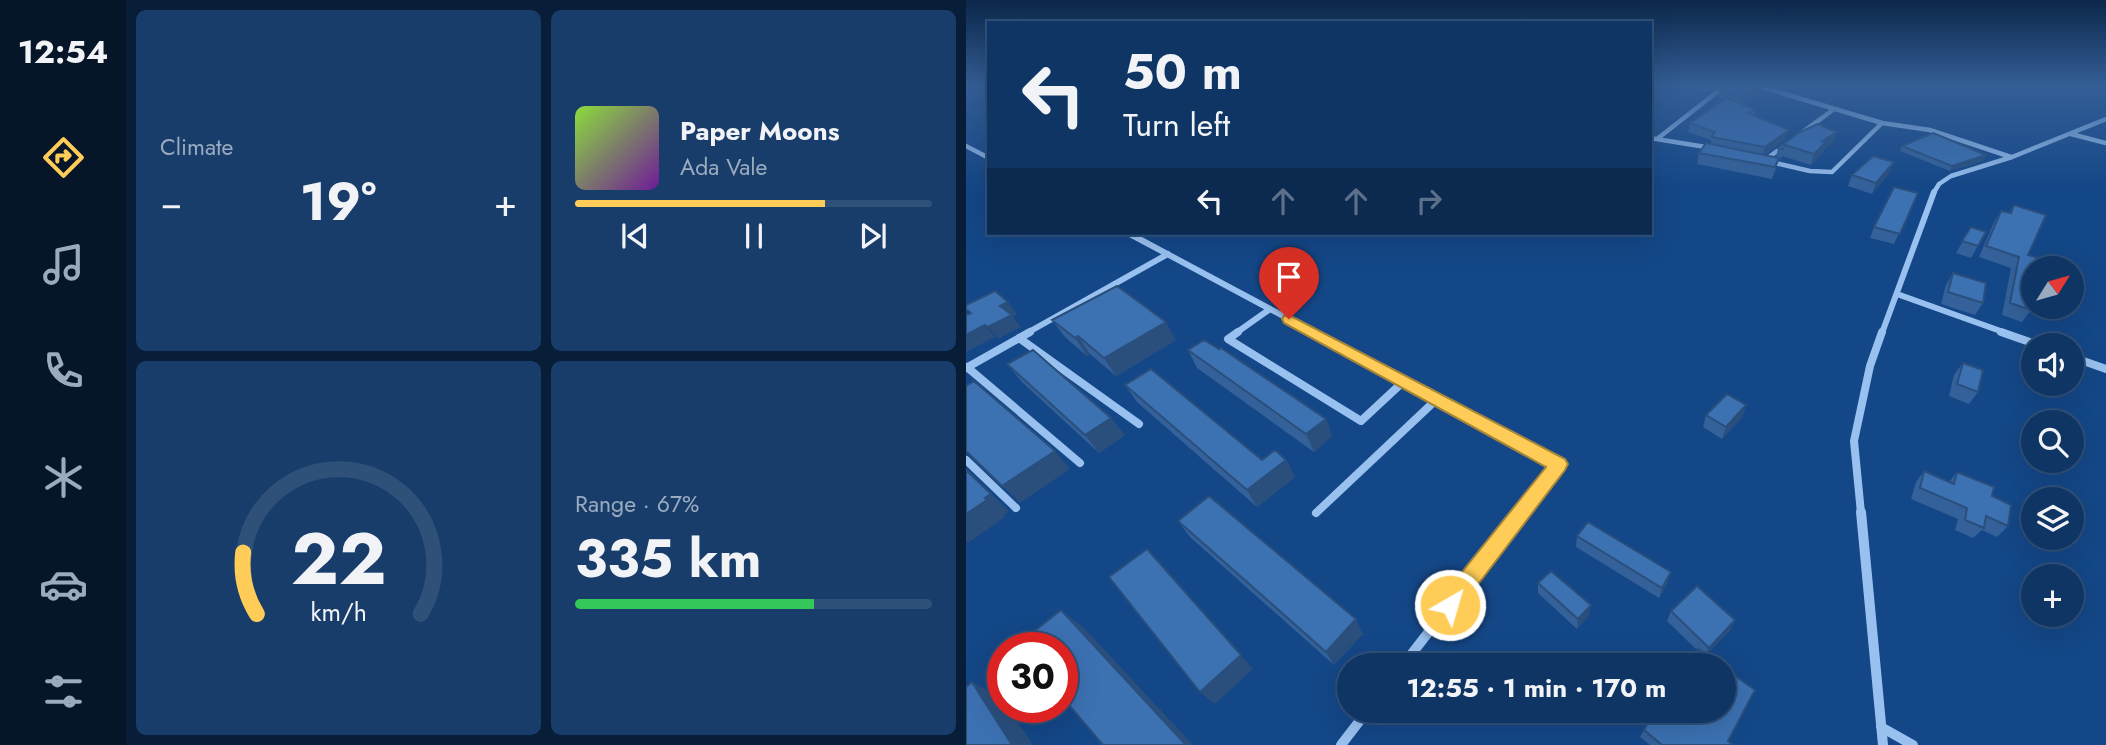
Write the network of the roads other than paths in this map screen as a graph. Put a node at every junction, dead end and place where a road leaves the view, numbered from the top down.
1 (1679, 120) edge
2 (1819, 120) edge
3 (1871, 120) edge
4 (2104, 120) edge
5 (1882, 123) junction
6 (2070, 134) junction
7 (1652, 138) edge
8 (1657, 139) junction
9 (2106, 144) edge
10 (966, 146) edge
11 (1721, 150) edge
12 (987, 157) edge
13 (2012, 157) junction
14 (1754, 158) edge
15 (1765, 160) junction
16 (1132, 235) edge
17 (1168, 254) junction
18 (1897, 294) junction
19 (1270, 309) junction
20 (1019, 338) junction
21 (2021, 339) edge
22 (2084, 361) edge
23 (966, 367) edge
24 (2106, 369) edge
25 (1404, 381) junction
26 (1437, 399) junction
27 (1139, 424) dead end
28 (966, 460) edge
29 (1080, 463) dead end
30 (1016, 508) dead end
31 (1316, 513) dead end
32 (1412, 653) edge
33 (1358, 723) edge
34 (1881, 727) junction
35 (1341, 745) edge
36 (1883, 745) edge
37 (1913, 745) edge

1 - 8 street
2 - 15 street
3 - 5 street
4 - 6 street
5 - 13 street
5 - 15 street
6 - 9 street
6 - 13 street
7 - 8 street
8 - 11 street
10 - 12 street
13 - 18 street
14 - 15 street
16 - 17 street
17 - 19 street
17 - 20 street
18 - 21 street
18 - 34 street
19 - 25 street
19 - 25 street
20 - 23 street
20 - 27 street
22 - 24 street
23 - 29 street
25 - 26 street
26 - 31 street
26 - 32 street
28 - 30 street
33 - 35 street
34 - 36 street
34 - 37 street

